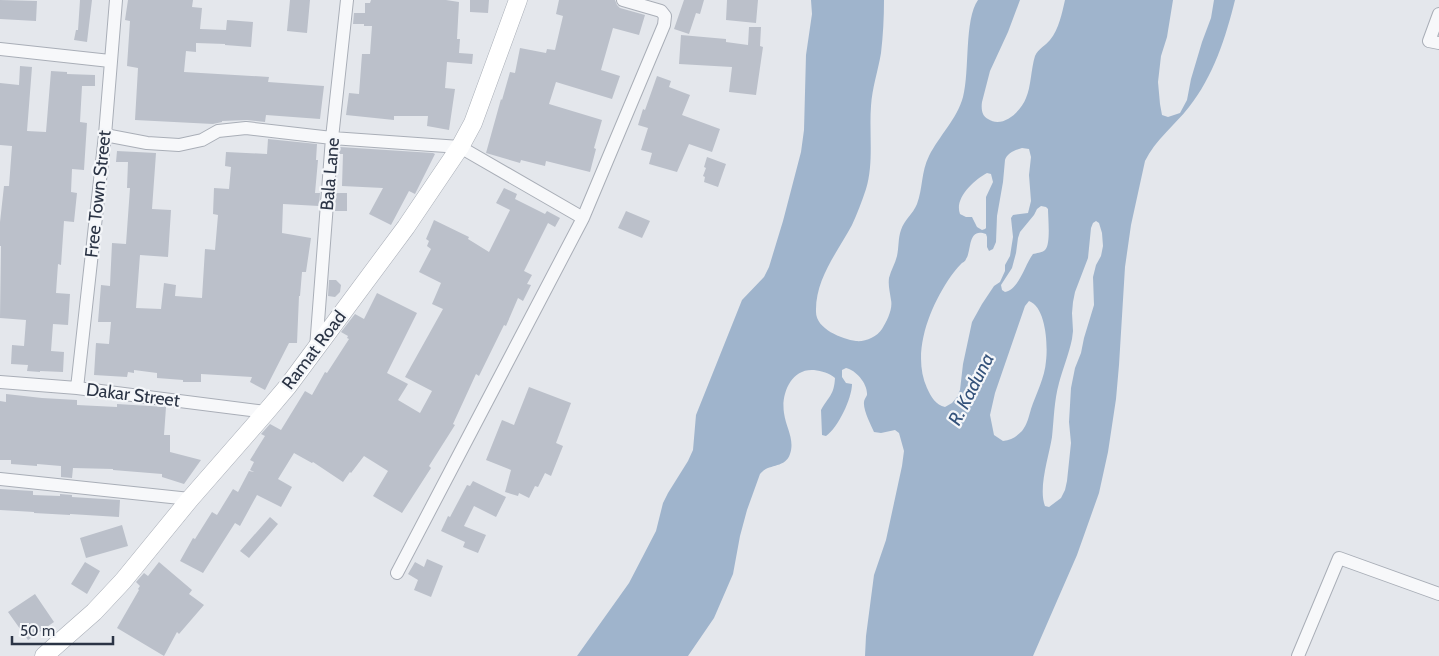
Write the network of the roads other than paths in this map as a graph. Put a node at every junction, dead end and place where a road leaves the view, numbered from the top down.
1 (116, 0) edge
2 (347, 0) edge
3 (518, 0) edge
4 (623, 0) edge
5 (1439, 14) edge
6 (1439, 43) edge
7 (0, 49) edge
8 (110, 61) junction
9 (104, 135) junction
10 (332, 138) junction
11 (460, 147) junction
12 (583, 218) junction
13 (316, 348) junction
14 (0, 382) edge
15 (77, 388) junction
16 (266, 412) junction
17 (0, 479) edge
18 (190, 499) junction
19 (397, 573) dead end
20 (1439, 594) edge
21 (44, 656) edge
22 (1298, 656) edge

1 - 8 street, Free Town Street
2 - 10 street, Bala Lane
3 - 11 street, Ramat Road
4 - 12 street
5 - 6 street
7 - 8 street
8 - 9 street, Free Town Street
9 - 10 street
9 - 15 street, Free Town Street
10 - 11 street
10 - 13 street, Bala Lane
11 - 12 street
11 - 13 street, Ramat Road
12 - 19 street
13 - 16 street, Ramat Road
14 - 15 street, Dakar Street
15 - 16 street, Dakar Street
16 - 18 street, Ramat Road
17 - 18 street
18 - 21 street, Ramat Road
20 - 22 street

